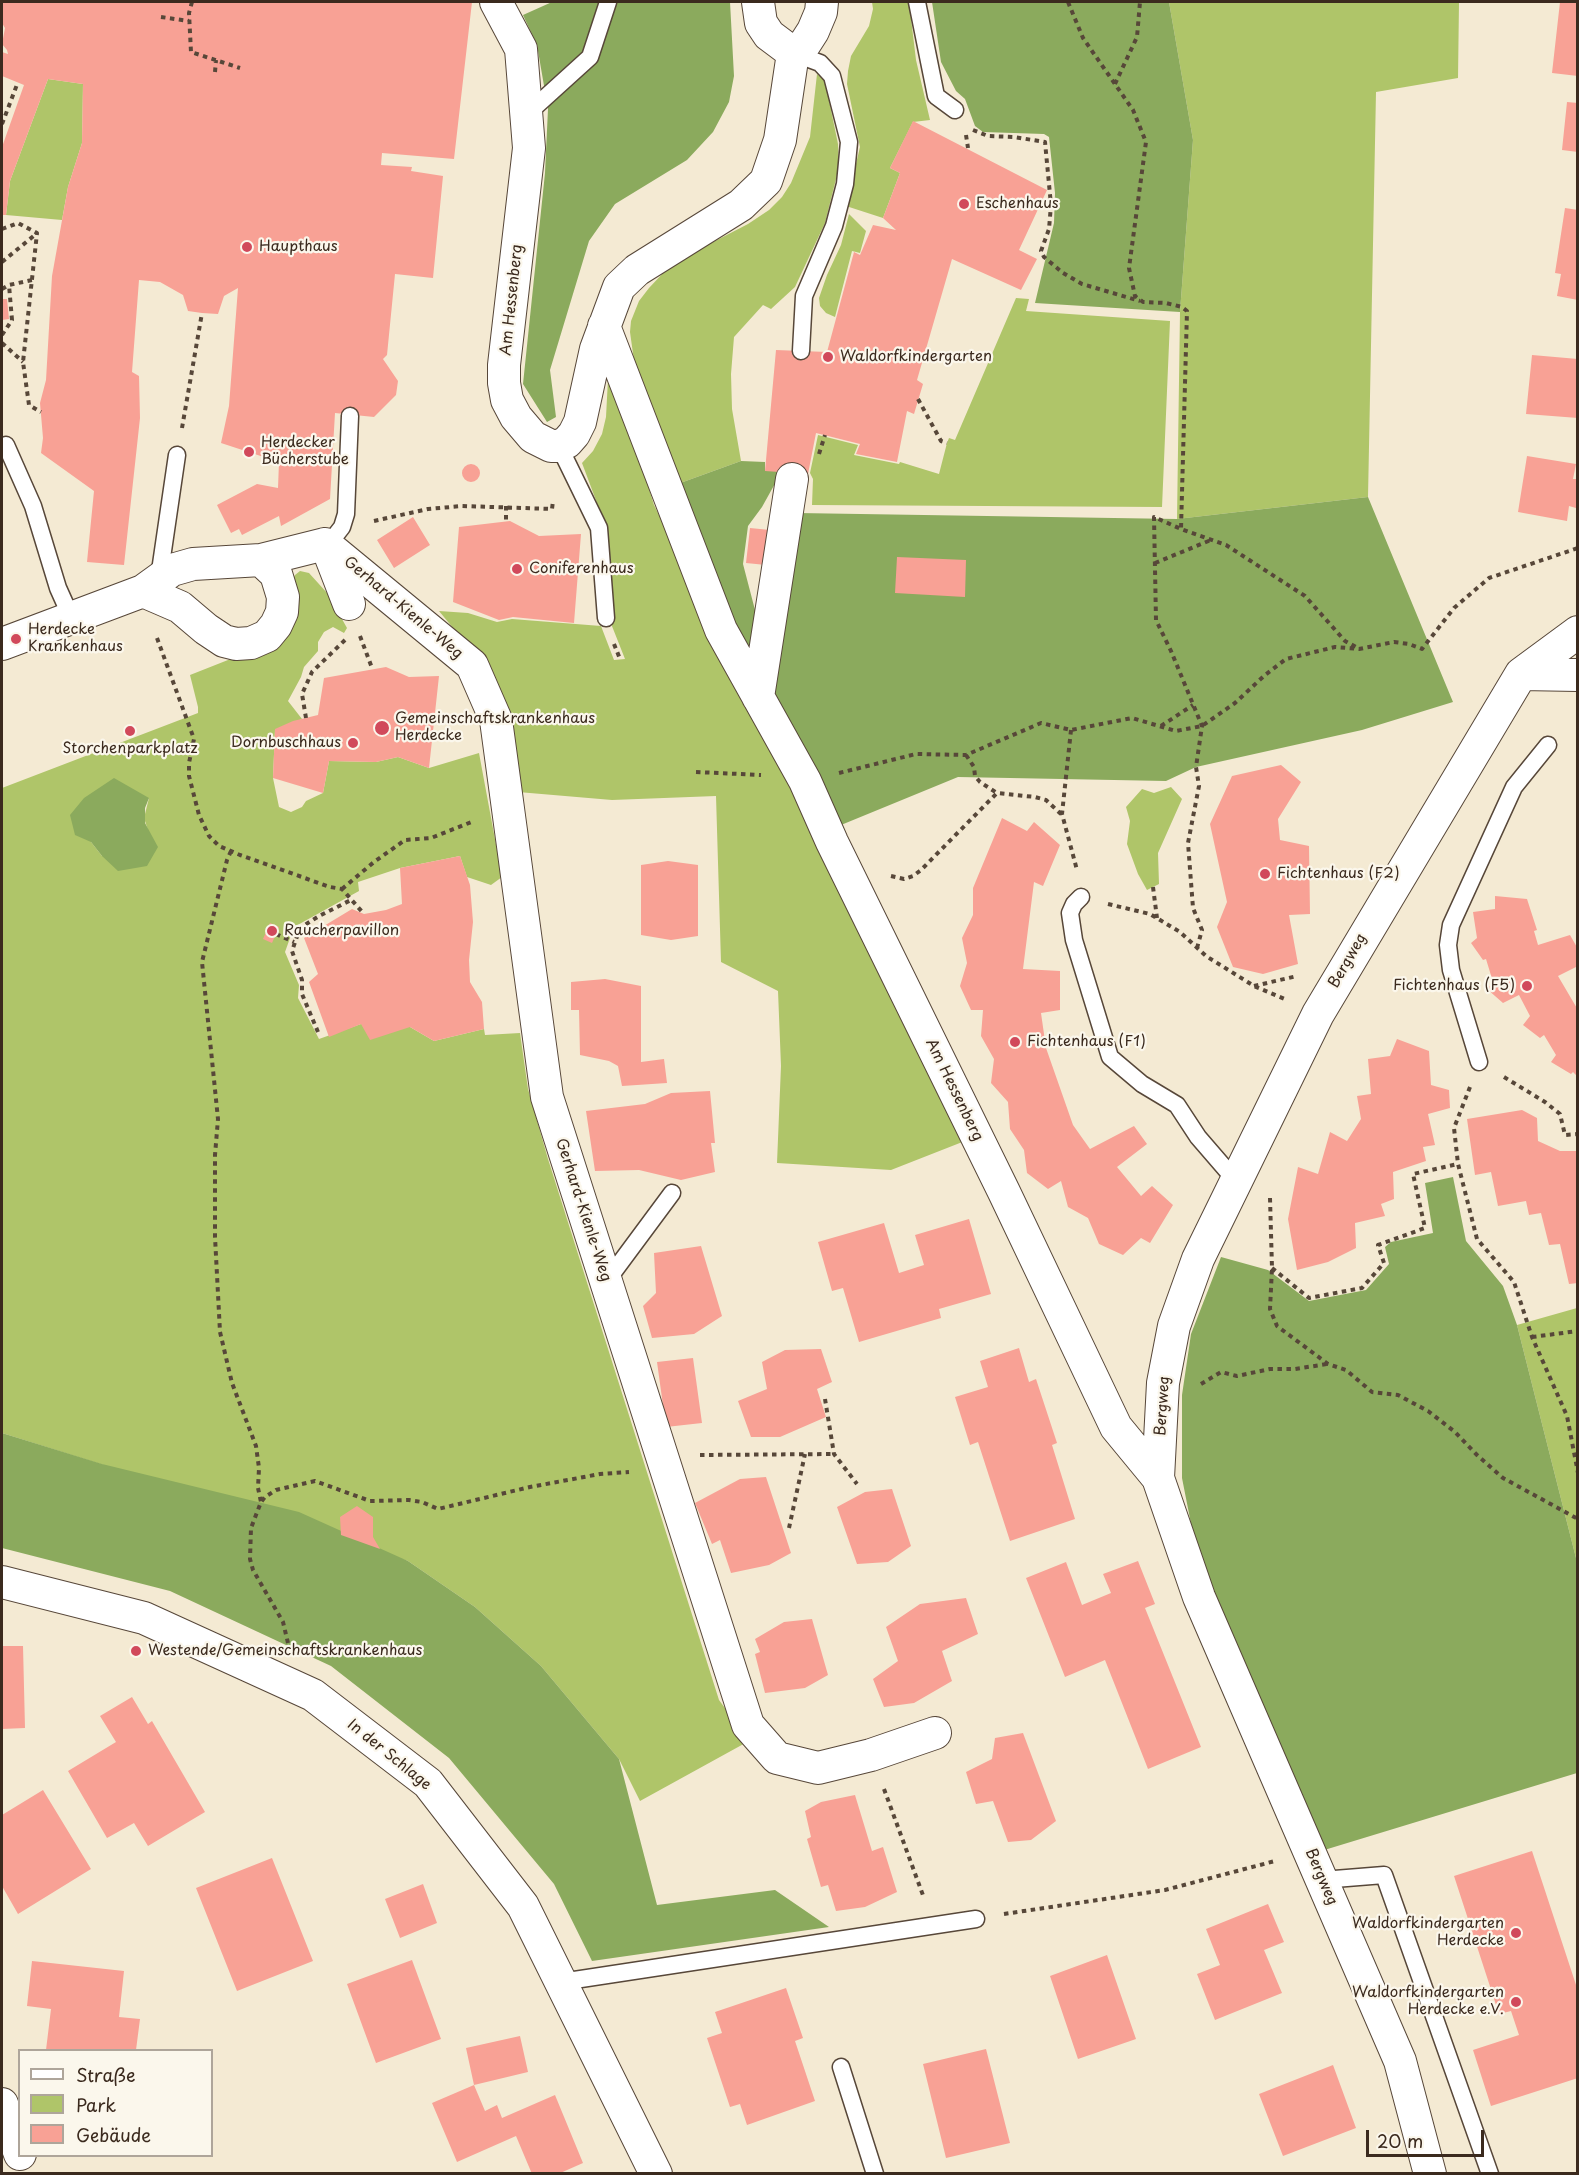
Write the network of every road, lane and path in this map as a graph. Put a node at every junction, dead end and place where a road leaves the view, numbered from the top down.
1 (192, 2) edge
2 (496, 2) edge
3 (608, 2) edge
4 (758, 2) edge
5 (822, 2) edge
6 (917, 2) edge
7 (1068, 2) edge
8 (1140, 2) edge
9 (160, 17) dead end
10 (189, 21) junction
11 (793, 53) junction
12 (216, 60) junction
13 (240, 68) dead end
14 (215, 72) dead end
15 (18, 82) dead end
16 (1115, 84) junction
17 (955, 110) dead end
18 (526, 116) junction
19 (2, 123) edge
20 (972, 130) dead end
21 (2, 229) edge
22 (37, 233) junction
23 (2, 262) edge
24 (32, 280) junction
25 (9, 285) junction
26 (2, 290) edge
27 (1143, 302) junction
28 (202, 313) dead end
29 (604, 326) junction
30 (2, 335) edge
31 (2, 344) edge
32 (801, 351) dead end
33 (23, 362) junction
34 (918, 399) dead end
35 (41, 412) dead end
36 (350, 416) dead end
37 (947, 443) dead end
38 (6, 445) dead end
39 (559, 446) junction
40 (177, 455) joint
41 (792, 479) dead end
42 (553, 501) dead end
43 (506, 506) junction
44 (370, 522) dead end
45 (506, 522) dead end
46 (1181, 529) junction
47 (1212, 540) junction
48 (325, 544) junction
49 (1578, 548) edge
50 (261, 560) junction
51 (1155, 563) junction
52 (158, 591) junction
53 (349, 604) dead end
54 (71, 617) junction
55 (606, 618) dead end
56 (1578, 632) edge
57 (156, 635) dead end
58 (350, 636) dead end
59 (2, 644) edge
60 (1359, 649) junction
61 (1521, 674) junction
62 (1578, 675) edge
63 (758, 697) junction
64 (1193, 705) junction
65 (306, 718) dead end
66 (1160, 726) junction
67 (1202, 726) junction
68 (1071, 730) junction
69 (1548, 745) dead end
70 (966, 755) junction
71 (696, 772) dead end
72 (805, 781) junction
73 (997, 793) junction
74 (507, 806) junction
75 (1062, 814) junction
76 (231, 851) junction
77 (883, 873) dead end
78 (1153, 887) dead end
79 (342, 889) junction
80 (1081, 897) joint
81 (351, 900) junction
82 (1108, 904) dead end
83 (364, 914) dead end
84 (1157, 919) junction
85 (276, 934) dead end
86 (294, 942) junction
87 (1197, 948) junction
88 (1254, 986) dead end
89 (318, 1032) dead end
90 (1479, 1062) junction
91 (1578, 1134) edge
92 (1458, 1164) junction
93 (1236, 1181) junction
94 (1270, 1191) dead end
95 (672, 1193) dead end
96 (1272, 1268) junction
97 (606, 1282) junction
98 (1578, 1331) edge
99 (1532, 1337) junction
100 (1328, 1364) junction
101 (1163, 1383) junction
102 (825, 1399) dead end
103 (805, 1454) junction
104 (834, 1454) junction
105 (704, 1455) dead end
106 (666, 1469) junction
107 (1578, 1473) edge
108 (1158, 1478) junction
109 (857, 1484) dead end
110 (261, 1502) junction
111 (1578, 1519) edge
112 (789, 1528) dead end
113 (2, 1582) edge
114 (298, 1688) junction
115 (935, 1732) dead end
116 (872, 1755) junction
117 (1310, 1850) junction
118 (1322, 1880) junction
119 (976, 1919) joint
120 (934, 1926) junction
121 (561, 1982) junction
122 (841, 2067) dead end
123 (2, 2104) edge
124 (18, 2149) edge
125 (21, 2157) edge
126 (26, 2174) edge
127 (656, 2174) edge
128 (875, 2174) edge
129 (1430, 2174) edge
130 (1490, 2174) edge

1 - 10 path
2 - 18 street, Am Hessenberg
3 - 18 lane
4 - 11 street
5 - 11 street
6 - 17 lane
7 - 16 path
8 - 16 path
9 - 10 path
10 - 12 path
11 - 29 street
11 - 32 lane
12 - 13 path
12 - 14 path
15 - 19 path
16 - 27 path
18 - 39 street, Am Hessenberg
20 - 27 path
21 - 22 path
22 - 23 path
22 - 24 path
24 - 25 path
24 - 33 path
25 - 26 path
25 - 30 path
27 - 46 path
28 - 40 path
29 - 39 street
29 - 63 street, Am Hessenberg
31 - 33 path
33 - 35 path
34 - 37 path
36 - 48 lane
38 - 54 lane
39 - 55 lane
40 - 52 lane
41 - 63 street
42 - 43 path
43 - 44 path
43 - 45 path
46 - 47 path
46 - 51 path
47 - 51 path
47 - 60 path
48 - 50 street
48 - 53 street, Gerhard-Kienle-Weg
48 - 74 street, Gerhard-Kienle-Weg
49 - 60 path
50 - 52 street
50 - 52 street
51 - 64 path
52 - 54 street
54 - 59 street
56 - 61 street, Bergweg
57 - 76 path
58 - 65 path
60 - 67 path
61 - 62 street
61 - 93 street, Bergweg
63 - 72 street, Am Hessenberg
64 - 66 path
64 - 67 path
66 - 67 path
66 - 68 path
67 - 87 path
68 - 70 path
68 - 75 path
69 - 90 lane
70 - 72 path
70 - 73 path
71 - 72 path
72 - 108 street, Am Hessenberg
73 - 75 path
73 - 77 path
74 - 79 path
74 - 97 street, Gerhard-Kienle-Weg
75 - 80 path
76 - 79 path
76 - 110 path
78 - 84 path
79 - 81 path
80 - 93 lane
81 - 83 path
81 - 86 path
82 - 84 path
84 - 87 path
85 - 86 path
86 - 89 path
87 - 88 path
90 - 91 path
90 - 92 path
92 - 96 path
92 - 99 path
93 - 101 street, Bergweg
94 - 96 path
95 - 97 lane
96 - 100 path
97 - 106 street, Gerhard-Kienle-Weg
98 - 99 path
99 - 107 path
100 - 101 path
100 - 111 path
101 - 108 street, Bergweg
102 - 104 path
103 - 104 path
103 - 105 path
103 - 112 path
104 - 109 path
106 - 110 path
106 - 116 street, Gerhard-Kienle-Weg
108 - 117 street, Bergweg
110 - 114 path
113 - 114 street, In der Schlage
114 - 121 street, In der Schlage
115 - 116 street, Gerhard-Kienle-Weg
116 - 120 path
117 - 118 street, Bergweg
117 - 119 path
118 - 129 street, Bergweg
118 - 130 lane
119 - 120 lane
120 - 121 lane
121 - 127 street, In der Schlage
122 - 128 lane
123 - 124 street
125 - 126 street

